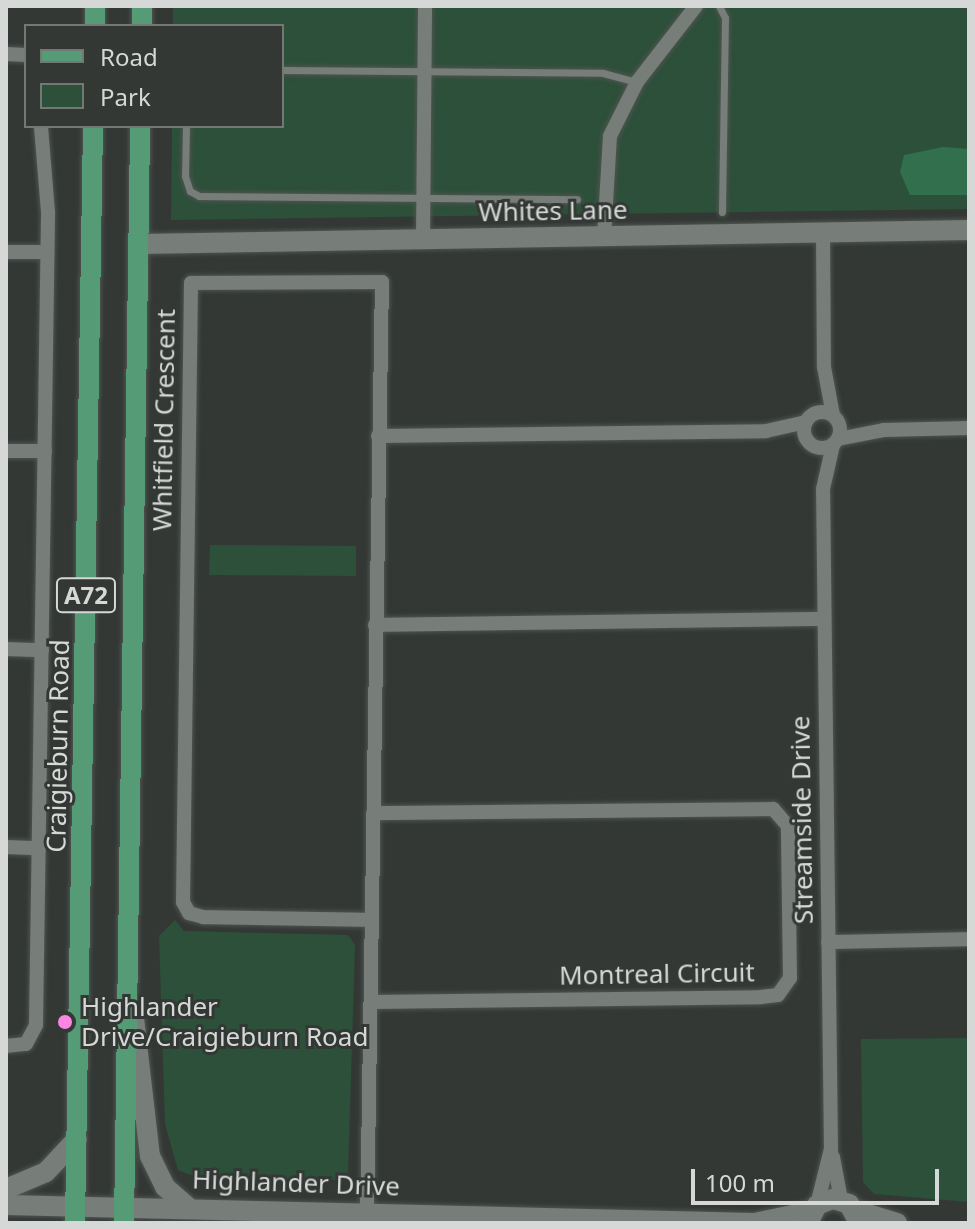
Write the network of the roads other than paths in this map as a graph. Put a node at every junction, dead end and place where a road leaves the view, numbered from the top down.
1 (425, 6) edge
2 (696, 6) edge
3 (719, 6) edge
4 (284, 70) edge
5 (424, 71) junction
6 (637, 82) junction
7 (41, 128) edge
8 (93, 128) edge
9 (140, 128) edge
10 (186, 128) edge
11 (423, 199) junction
12 (577, 199) dead end
13 (722, 212) dead end
14 (969, 230) edge
15 (823, 233) junction
16 (604, 237) junction
17 (423, 240) junction
18 (139, 244) junction
19 (6, 252) edge
20 (47, 252) junction
21 (824, 367) junction
22 (835, 418) junction
23 (809, 419) junction
24 (969, 428) edge
25 (884, 430) junction
26 (766, 431) junction
27 (378, 436) junction
28 (809, 442) junction
29 (835, 442) junction
30 (6, 451) edge
31 (45, 451) junction
32 (823, 489) junction
33 (824, 619) junction
34 (375, 625) junction
35 (6, 649) edge
36 (42, 650) junction
37 (373, 813) junction
38 (6, 847) edge
39 (39, 848) junction
40 (372, 920) junction
41 (969, 939) edge
42 (828, 942) junction
43 (129, 966) junction
44 (371, 1002) junction
45 (6, 1046) edge
46 (77, 1139) junction
47 (831, 1149) junction
48 (6, 1189) edge
49 (6, 1205) edge
50 (187, 1206) junction
51 (852, 1211) edge
52 (812, 1213) edge
53 (75, 1214) edge
54 (124, 1214) edge
55 (367, 1217) edge
56 (516, 1219) junction
57 (485, 1223) edge
58 (754, 1223) edge
59 (897, 1223) edge

1 - 5 street
2 - 6 street
3 - 13 lane
4 - 5 lane
5 - 6 lane
5 - 11 street
6 - 16 street
7 - 20 street
8 - 46 main road, Craigieburn Road / A72
9 - 18 main road, A72
10 - 11 lane
11 - 12 lane
11 - 17 street
14 - 15 street, Whites Lane
15 - 16 street, Whites Lane
15 - 21 street
16 - 17 street, Whites Lane
17 - 18 street, Whites Lane
18 - 43 main road, A72
19 - 20 street
20 - 31 street
21 - 22 street
21 - 23 street
22 - 23 street
22 - 25 street
22 - 29 street, Streamside Drive
23 - 26 street
23 - 28 street, Streamside Drive
24 - 25 street
25 - 29 street
26 - 27 street
26 - 28 street
27 - 34 street, Whitfield Crescent
27 - 40 street, Whitfield Crescent
28 - 29 street
28 - 32 street, Streamside Drive
29 - 32 street, Streamside Drive
30 - 31 street
31 - 36 street
32 - 33 street, Streamside Drive
33 - 34 street
33 - 42 street, Streamside Drive
34 - 37 street, Whitfield Crescent
35 - 36 street
36 - 39 street
37 - 40 street, Whitfield Crescent
37 - 44 street, Montreal Circuit
38 - 39 street
39 - 45 street
40 - 44 street, Whitfield Crescent
41 - 42 street
42 - 47 street, Streamside Drive
43 - 50 street
43 - 54 main road, A72
44 - 55 street, Whitfield Crescent
46 - 48 street
46 - 53 main road, Craigieburn Road / A72
47 - 51 street, Streamside Drive
47 - 52 street, Streamside Drive
49 - 53 street, Highlander Drive
50 - 54 street, Highlander Drive
50 - 55 street, Highlander Drive
51 - 52 street, Highlander Drive
51 - 59 street
52 - 58 street, Highlander Drive
53 - 54 street, Highlander Drive
55 - 56 street, Highlander Drive
56 - 57 street, Highlander Drive
56 - 58 street, Highlander Drive

